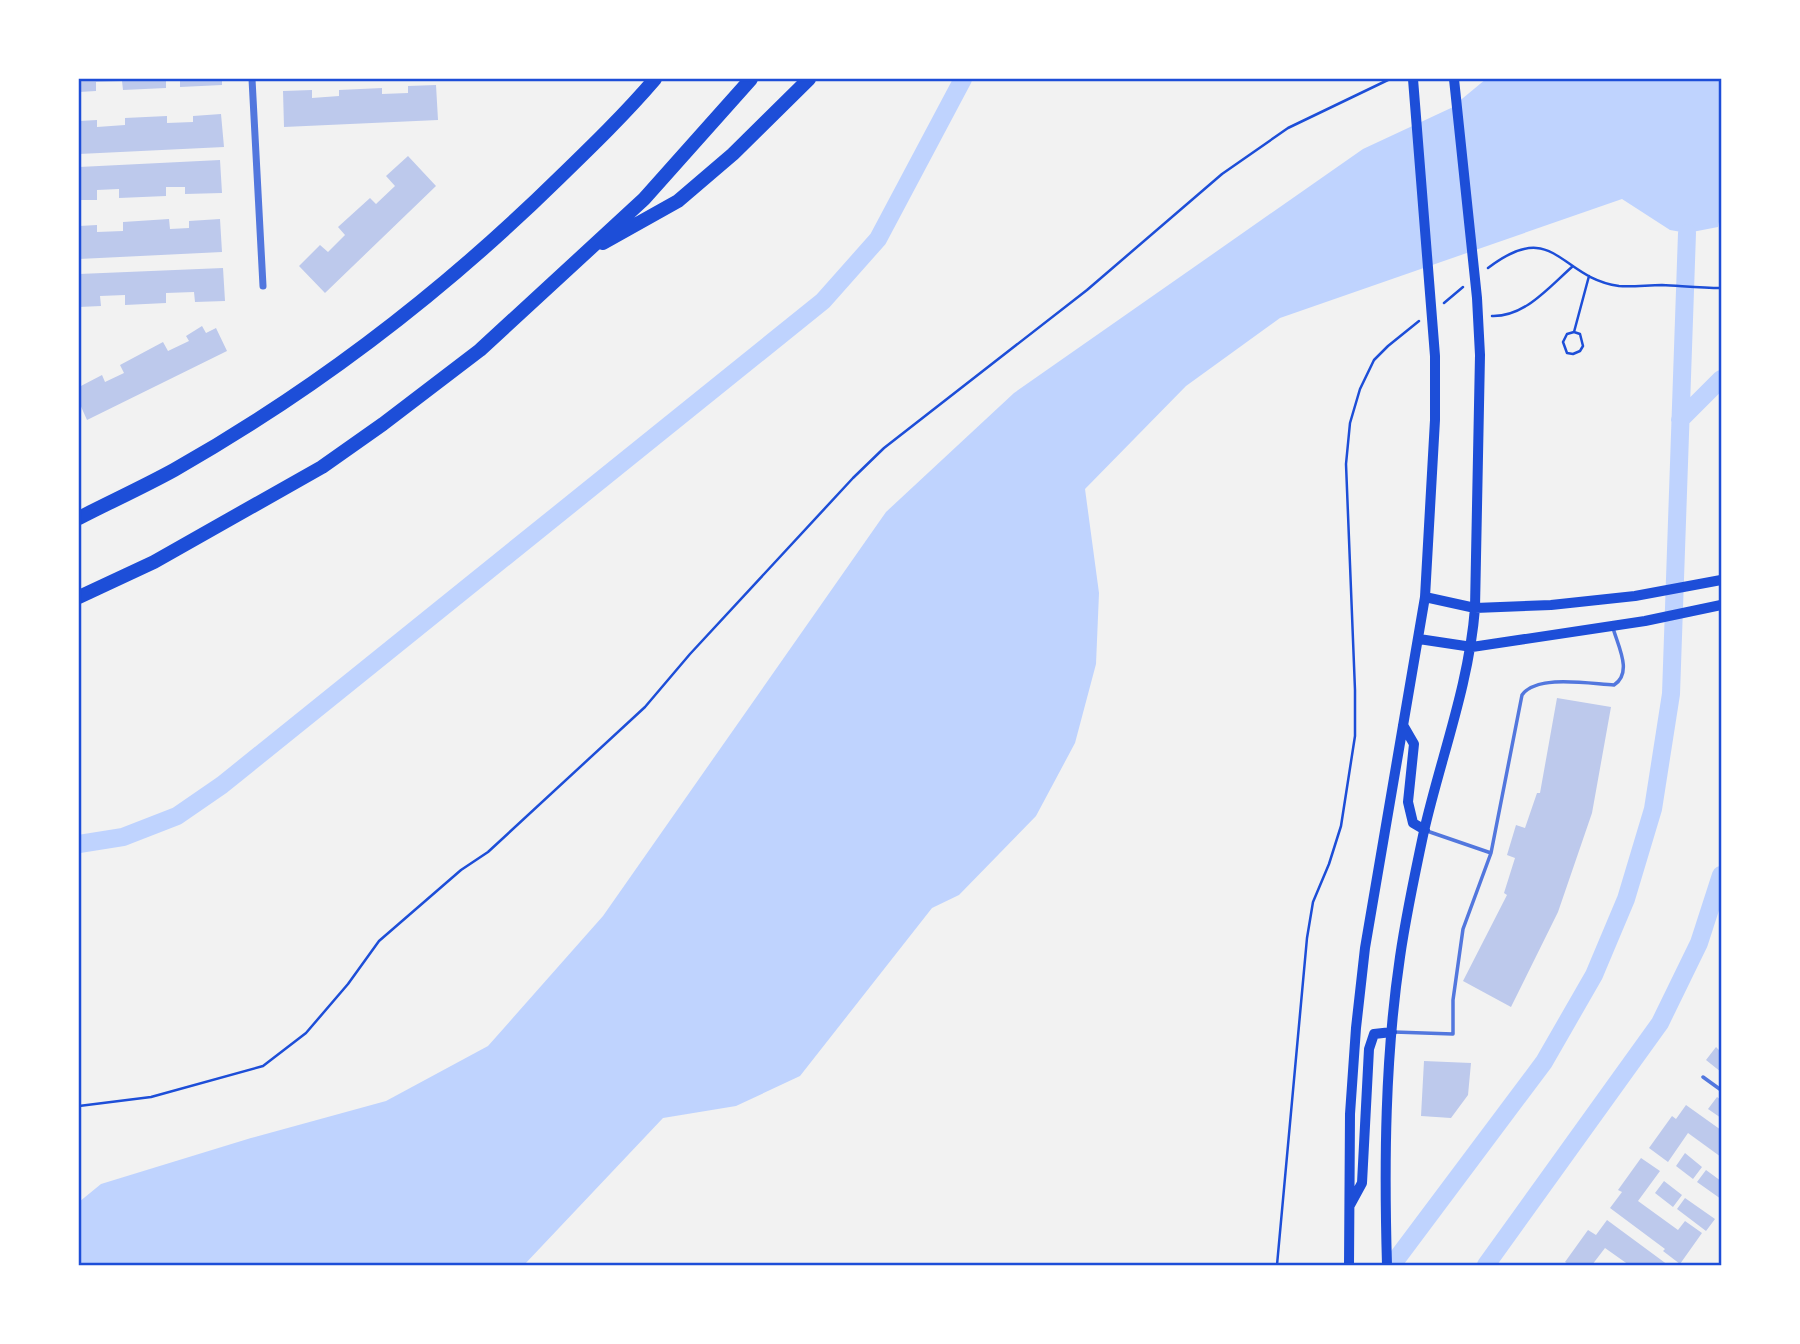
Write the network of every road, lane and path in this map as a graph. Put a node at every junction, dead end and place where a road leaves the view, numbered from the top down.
1 (252, 79) edge
2 (654, 79) edge
3 (751, 79) edge
4 (809, 79) edge
5 (1390, 79) edge
6 (1413, 79) edge
7 (1454, 79) edge
8 (581, 256) junction
9 (1573, 266) junction
10 (1482, 273) dead end
11 (1589, 276) junction
12 (1472, 281) dead end
13 (263, 286) dead end
14 (1721, 288) edge
15 (1440, 305) dead end
16 (1478, 315) junction
17 (1419, 321) dead end
18 (1574, 332) junction
19 (79, 518) edge
20 (1721, 580) edge
21 (79, 597) edge
22 (1425, 597) junction
23 (1721, 605) edge
24 (1475, 608) junction
25 (1612, 626) junction
26 (1419, 639) junction
27 (1472, 647) junction
28 (1403, 725) junction
29 (1425, 830) junction
30 (1491, 853) junction
31 (1392, 1032) junction
32 (1703, 1077) dead end
33 (1721, 1090) edge
34 (79, 1107) edge
35 (1348, 1208) junction
36 (1277, 1265) edge
37 (1349, 1265) edge
38 (1387, 1265) edge

1 - 13 street
2 - 19 highway
3 - 8 highway
4 - 8 highway
5 - 34 path
6 - 22 main road
7 - 16 main road
8 - 21 highway
9 - 10 path
9 - 11 path
9 - 16 path
11 - 14 path
11 - 18 path
12 - 15 path
16 - 24 main road
17 - 36 path
18 - 18 path
20 - 24 main road
22 - 24 main road
22 - 26 main road
23 - 25 main road
24 - 27 main road
25 - 27 main road
25 - 30 lane
26 - 27 main road
26 - 28 main road
27 - 29 main road
28 - 29 main road
28 - 35 main road
29 - 30 lane
29 - 31 main road
30 - 31 lane
31 - 35 main road
31 - 38 main road
32 - 33 lane
35 - 37 main road

